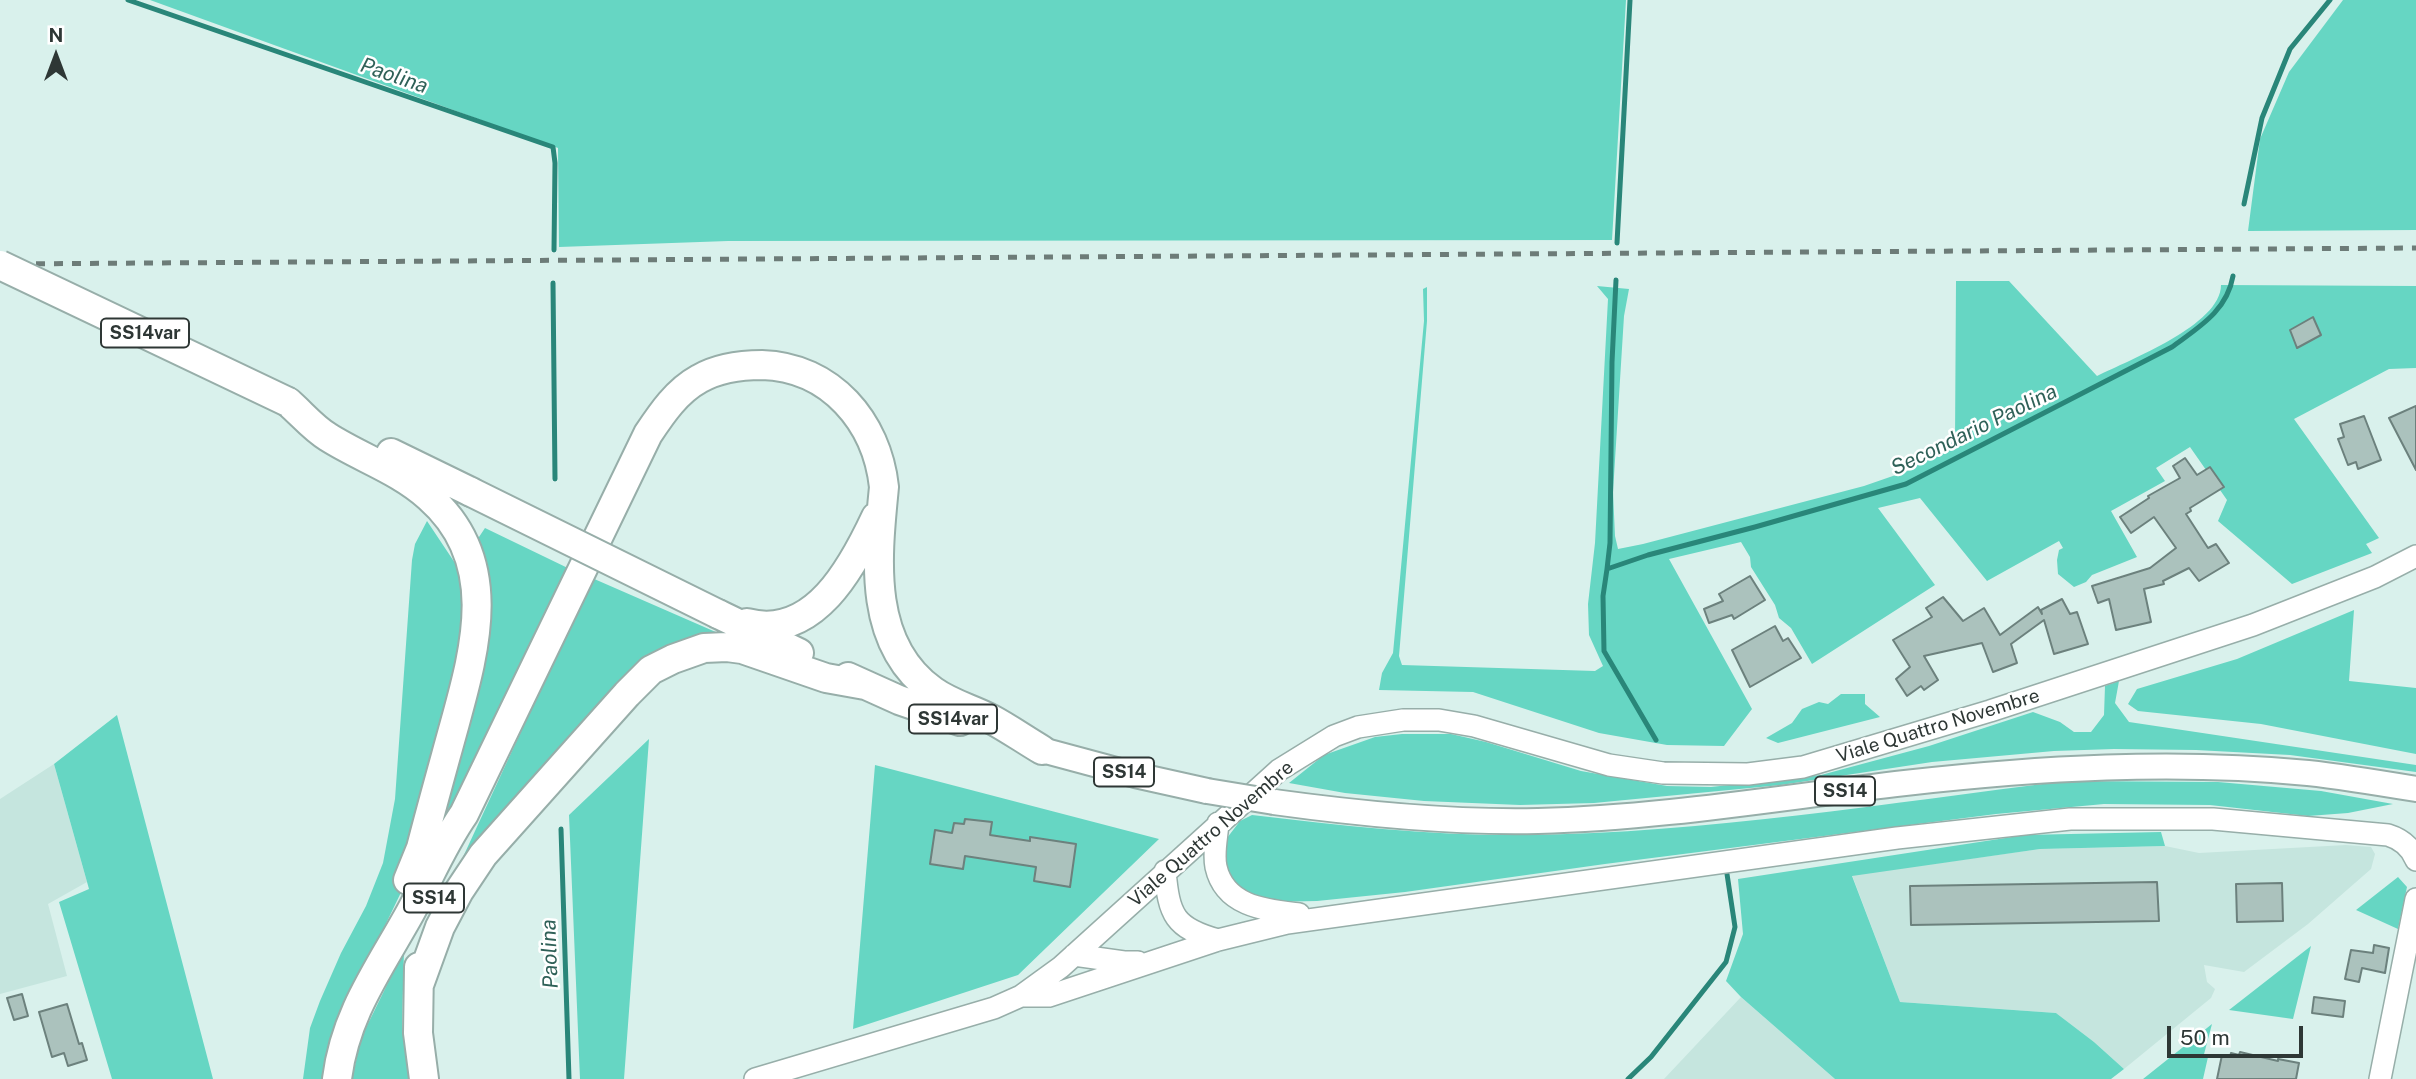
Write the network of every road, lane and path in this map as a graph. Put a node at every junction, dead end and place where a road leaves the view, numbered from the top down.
1 (0, 265) edge
2 (288, 402) junction
3 (882, 505) junction
4 (2416, 556) edge
5 (721, 615) junction
6 (865, 685) junction
7 (1042, 750) junction
8 (2416, 789) edge
9 (464, 814) junction
10 (1219, 823) junction
11 (2414, 856) edge
12 (1165, 871) junction
13 (2416, 899) edge
14 (1321, 917) junction
15 (1219, 940) junction
16 (1074, 955) junction
17 (1152, 962) junction
18 (371, 977) junction
19 (419, 985) junction
20 (1021, 996) junction
21 (425, 1078) edge
22 (337, 1079) edge
23 (755, 1079) edge
24 (2380, 1079) edge

1 - 2 highway, SS14var, bridge
2 - 5 highway, SS14var, bridge
2 - 18 highway
3 - 5 highway
3 - 7 highway
3 - 9 highway
4 - 10 street, Viale Quattro Novembre
5 - 6 highway, SS14var
6 - 7 highway, SS14var
6 - 19 highway
7 - 8 main road, SS14, bridge
9 - 18 highway
9 - 19 highway, SS14
10 - 12 street, Viale Quattro Novembre
10 - 14 street
11 - 14 street
12 - 15 street
12 - 16 street, Viale Quattro Novembre
13 - 24 street
14 - 15 street
15 - 17 street
16 - 17 street
16 - 20 street, Viale Quattro Novembre
17 - 20 street
18 - 22 highway
19 - 21 highway
20 - 23 street, Viale Quattro Novembre

